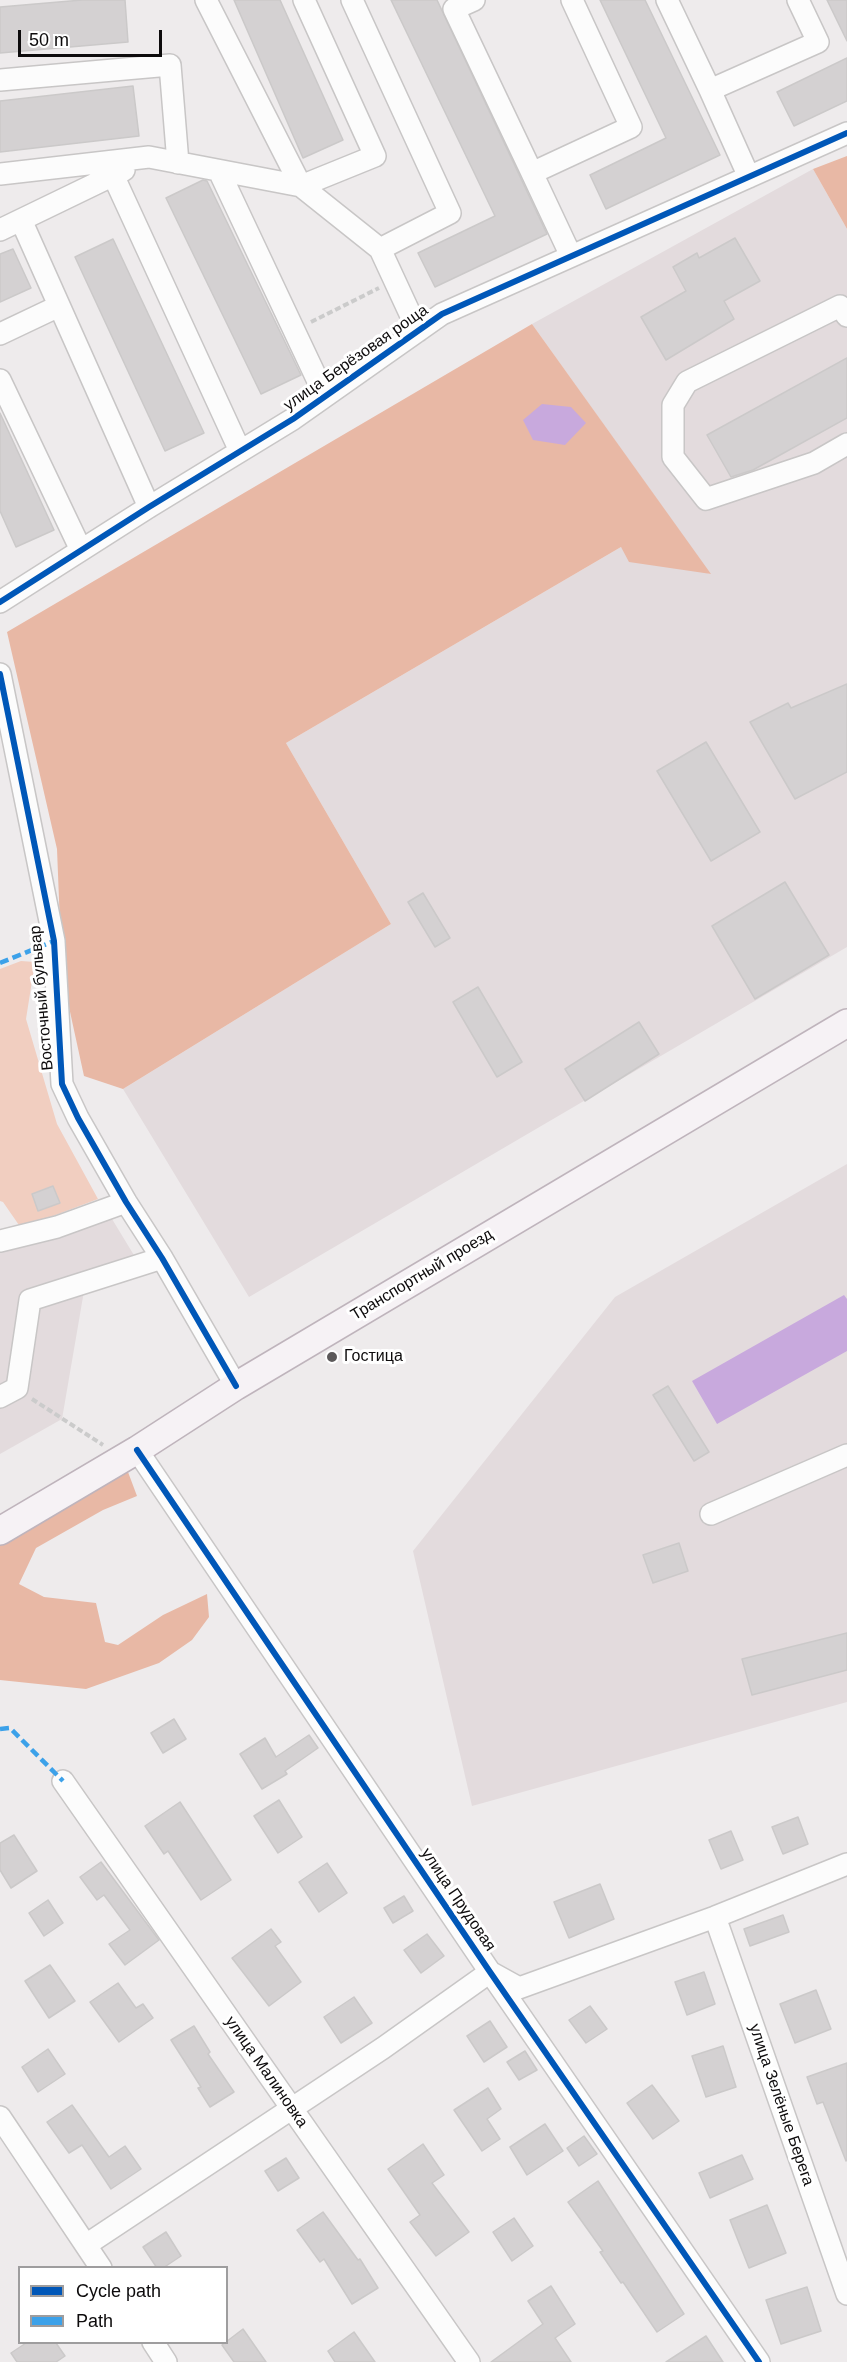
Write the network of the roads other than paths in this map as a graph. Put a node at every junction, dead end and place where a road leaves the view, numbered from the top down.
1 (206, 0) edge
2 (304, 0) edge
3 (352, 0) edge
4 (474, 0) edge
5 (572, 0) edge
6 (668, 0) edge
7 (798, 0) edge
8 (0, 80) edge
9 (710, 90) junction
10 (847, 133) edge
11 (149, 158) junction
12 (178, 163) junction
13 (219, 171) junction
14 (532, 173) junction
15 (0, 174) edge
16 (113, 175) junction
17 (749, 177) junction
18 (301, 186) junction
19 (21, 220) junction
20 (0, 230) edge
21 (380, 249) junction
22 (571, 256) junction
23 (59, 306) junction
24 (847, 316) edge
25 (418, 331) junction
26 (0, 334) edge
27 (0, 380) edge
28 (325, 396) junction
29 (847, 444) edge
30 (240, 451) junction
31 (149, 507) junction
32 (81, 550) junction
33 (0, 602) edge
34 (0, 674) edge
35 (847, 1023) edge
36 (126, 1202) junction
37 (0, 1241) edge
38 (162, 1258) junction
39 (236, 1386) junction
40 (8, 1393) edge
41 (137, 1450) junction
42 (847, 1455) edge
43 (711, 1514) dead end
44 (0, 1532) edge
45 (63, 1781) dead end
46 (847, 1864) edge
47 (715, 1917) junction
48 (490, 1972) junction
49 (292, 2109) junction
50 (0, 2117) edge
51 (86, 2245) junction
52 (100, 2266) edge
53 (847, 2294) edge
54 (154, 2344) edge
55 (166, 2362) edge
56 (469, 2362) edge
57 (759, 2362) edge

1 - 18 street
2 - 18 street
3 - 21 street
4 - 14 street
5 - 14 street
6 - 9 street
7 - 9 street
8 - 12 street
9 - 17 street
10 - 17 street, улица Берёзовая роща
11 - 12 street
11 - 15 street
11 - 16 street
12 - 13 street
13 - 18 street
13 - 28 street
14 - 22 street
16 - 19 street
16 - 30 street
17 - 22 street, улица Берёзовая роща
18 - 21 street
19 - 20 street
19 - 23 street
21 - 25 street
22 - 25 street, улица Берёзовая роща
23 - 26 street
23 - 31 street
24 - 29 street
25 - 28 street, улица Берёзовая роща
27 - 32 street
28 - 30 street, улица Берёзовая роща
30 - 31 street, улица Берёзовая роща
31 - 32 street, улица Берёзовая роща
32 - 33 street, улица Берёзовая роща
34 - 36 street, Восточный бульвар
35 - 39 main road, Транспортный проезд
36 - 37 street
36 - 38 street, Восточный бульвар
38 - 39 street, Восточный бульвар
38 - 40 street
39 - 41 main road, Транспортный проезд
41 - 44 main road, Транспортный проезд
41 - 48 street, улица Прудовая
42 - 43 street
45 - 49 street, улица Малиновка
46 - 47 street
47 - 48 street
47 - 53 street, улица Зелёные Берега
48 - 49 street
48 - 57 street, улица Прудовая
49 - 51 street
49 - 56 street, улица Малиновка
50 - 51 street
51 - 52 street
54 - 55 street

